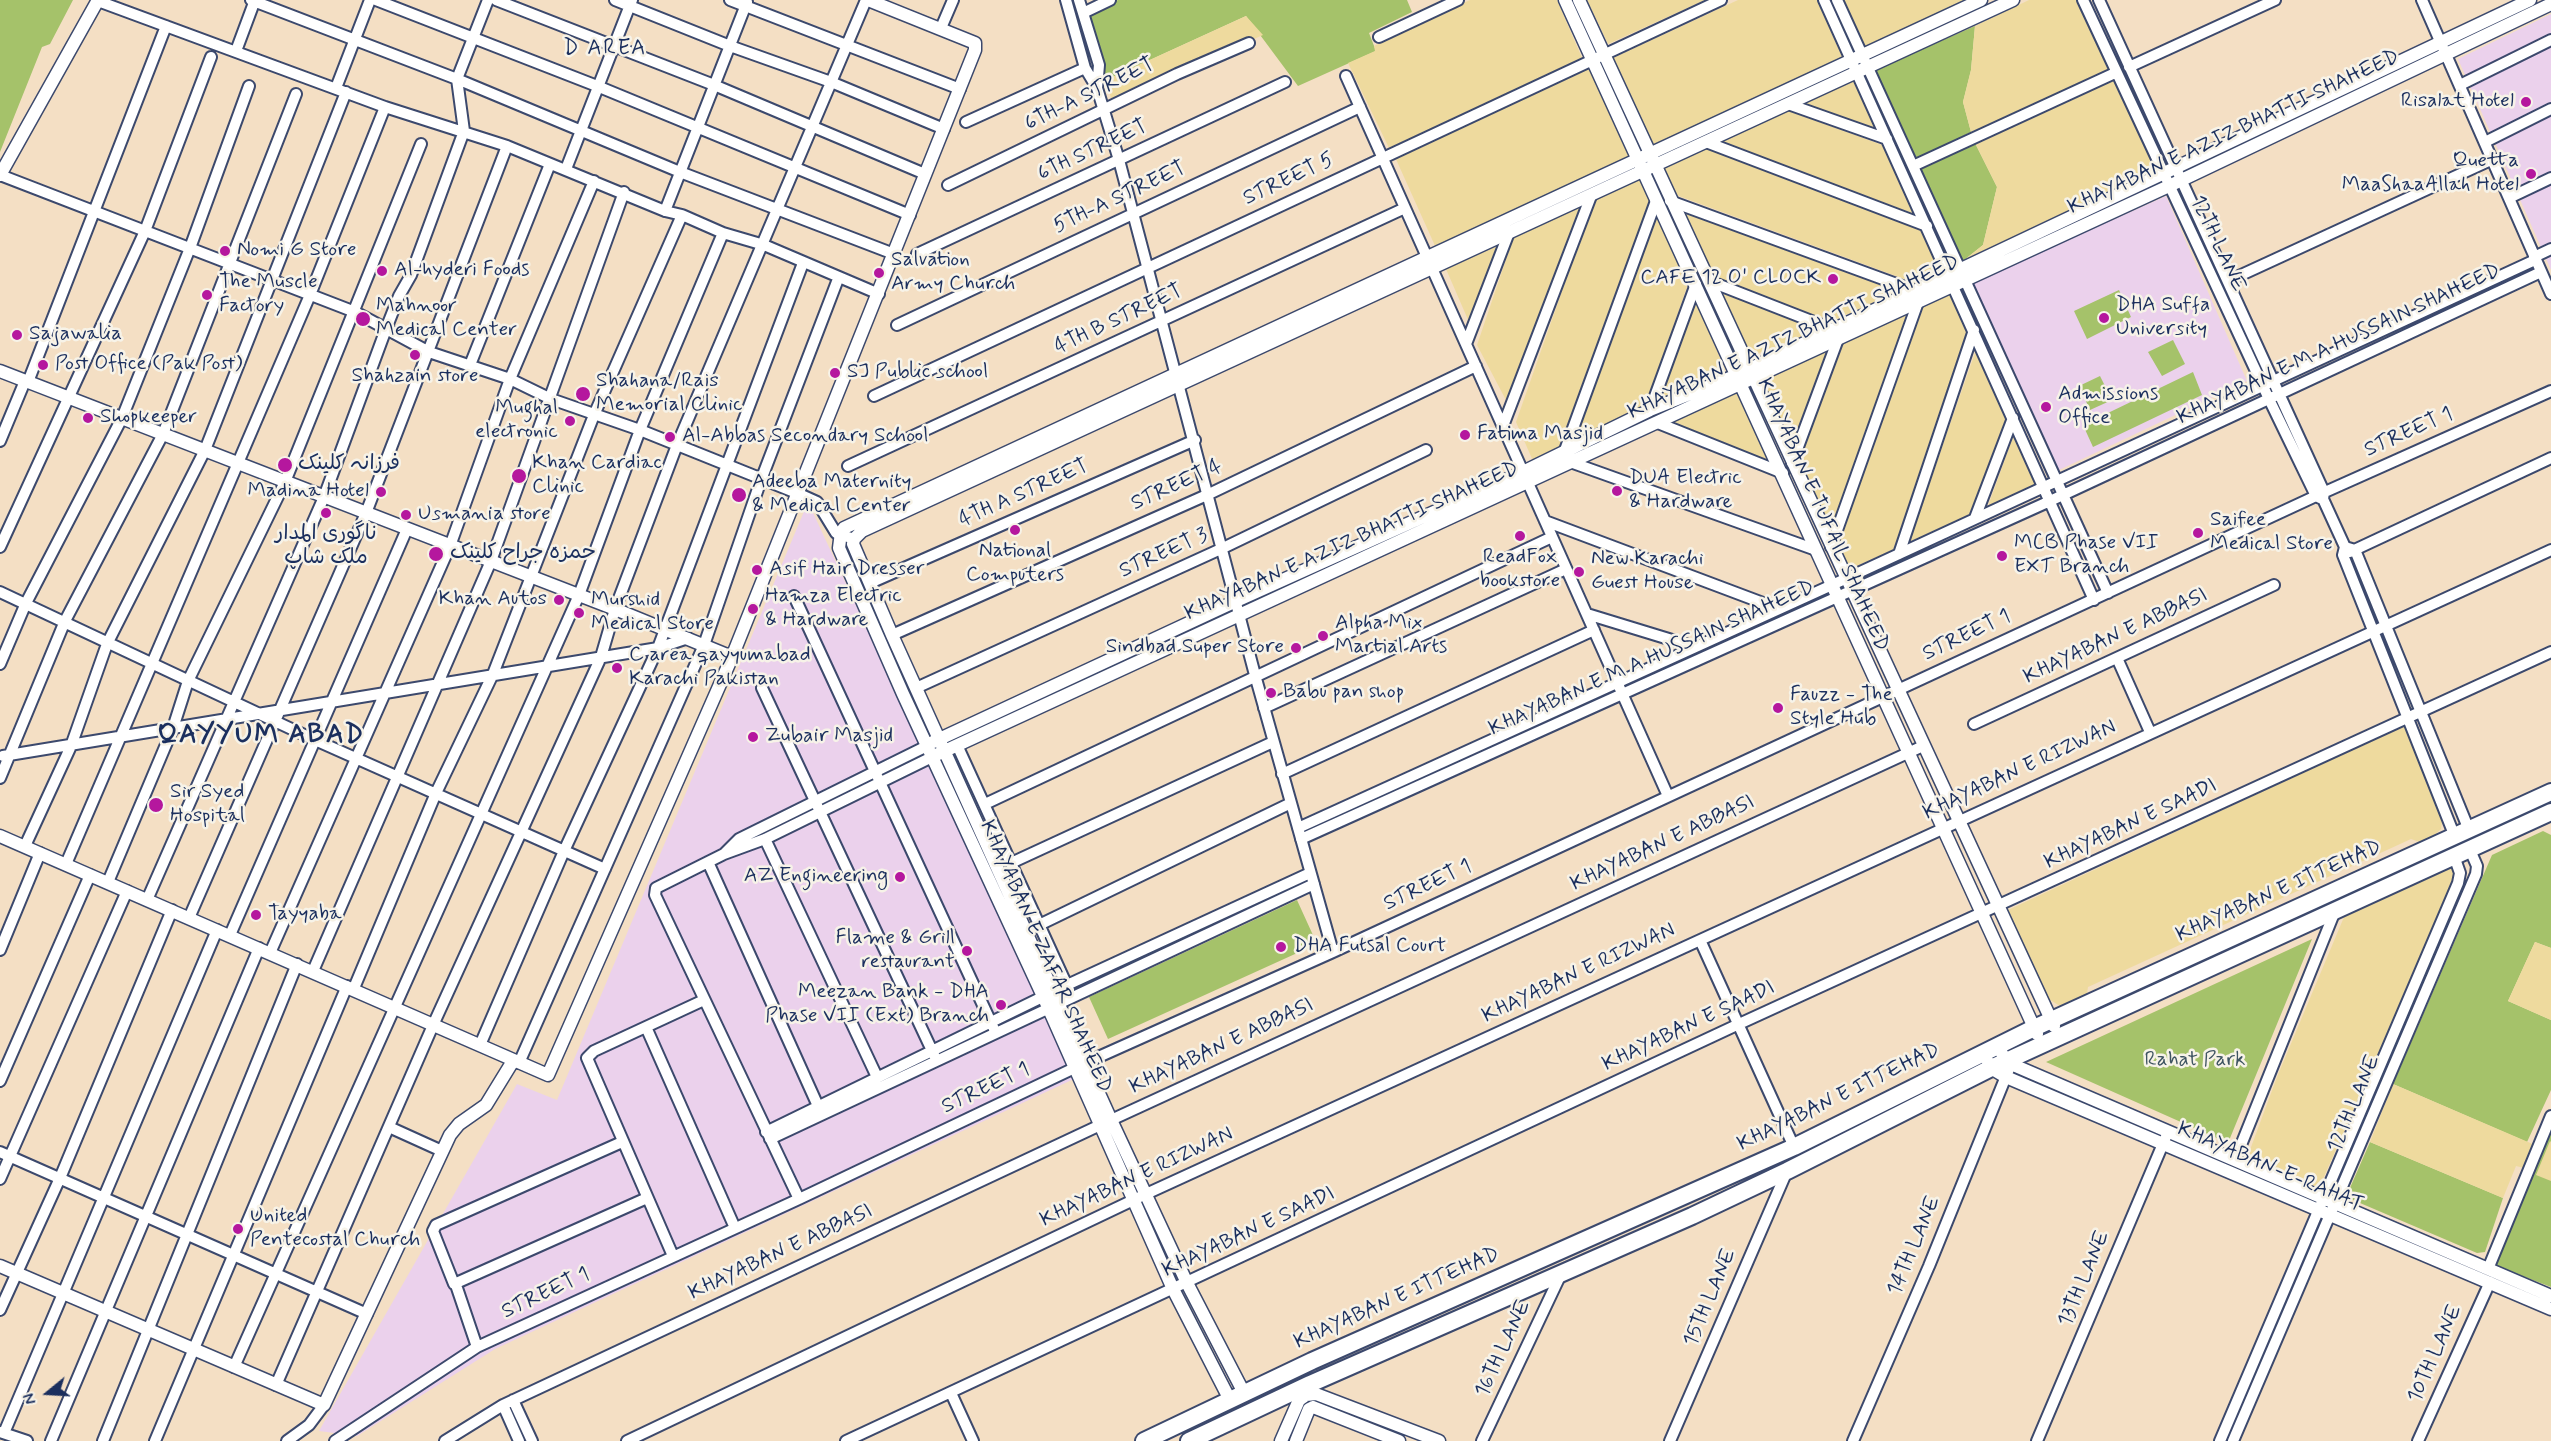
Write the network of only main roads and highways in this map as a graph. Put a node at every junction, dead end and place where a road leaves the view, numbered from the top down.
1 (2551, 792) edge
2 (2551, 812) edge
3 (1144, 1441) edge
4 (1189, 1441) edge

1 - 3 main road, KHAYABAN E ITTEHAD
2 - 4 main road, KHAYABAN E ITTEHAD

